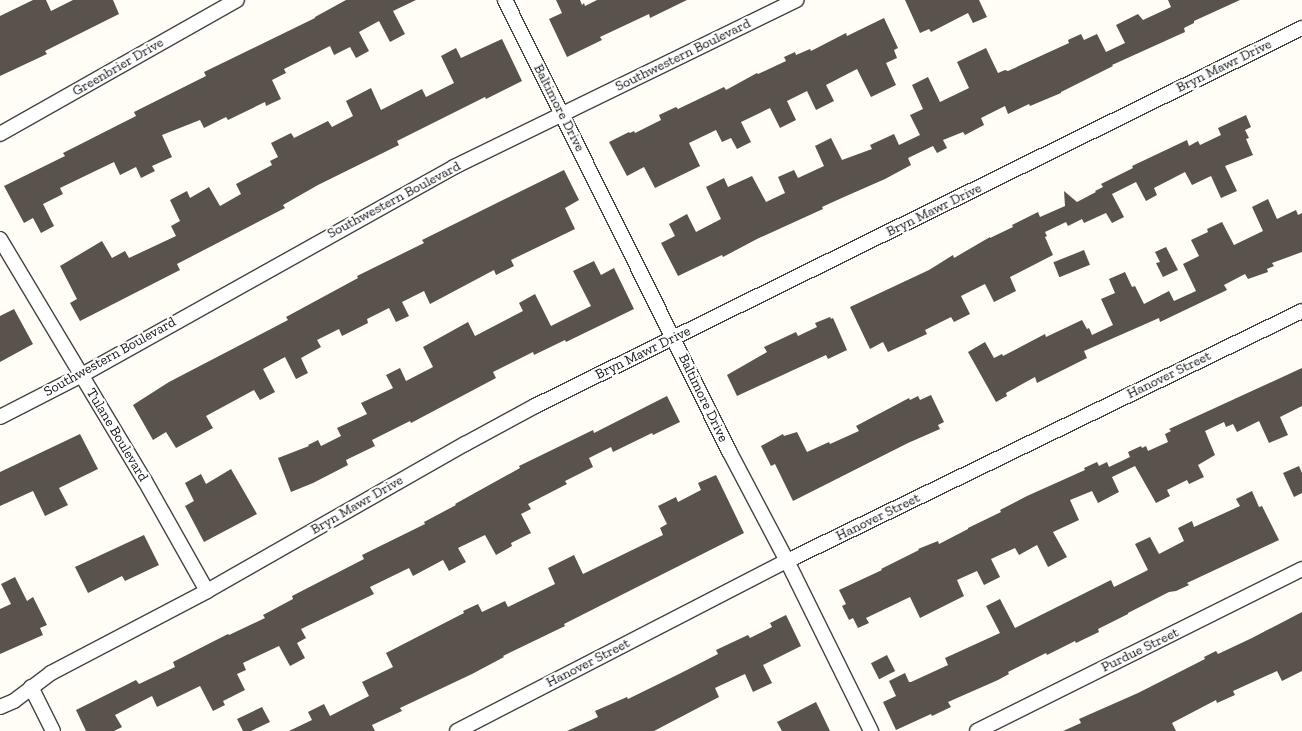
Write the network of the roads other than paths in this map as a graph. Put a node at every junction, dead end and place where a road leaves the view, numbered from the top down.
1 (237, 0) edge
2 (505, 0) edge
3 (796, 0) edge
4 (1302, 28) edge
5 (563, 114) junction
6 (0, 134) edge
7 (0, 239) edge
8 (1302, 311) edge
9 (673, 338) junction
10 (82, 375) junction
11 (0, 417) edge
12 (787, 561) junction
13 (1302, 569) edge
14 (207, 591) junction
15 (31, 687) junction
16 (0, 707) edge
17 (53, 731) edge
18 (457, 731) edge
19 (871, 731) edge
20 (977, 731) edge

1 - 6 street, Greenbrier Drive
2 - 5 street, Baltimore Drive
3 - 5 street, Southwestern Boulevard
4 - 9 street, Bryn Mawr Drive
5 - 9 street, Baltimore Drive
5 - 10 street, Southwestern Boulevard
7 - 10 street, Tulane Boulevard
8 - 12 street, Hanover Street
9 - 12 street, Baltimore Drive
9 - 14 street, Bryn Mawr Drive
10 - 11 street, Southwestern Boulevard
10 - 14 street, Tulane Boulevard
12 - 18 street, Hanover Street
12 - 19 street, Baltimore Drive
13 - 20 street, Purdue Street
14 - 15 street, Bryn Mawr Drive
15 - 16 street, Bryn Mawr Drive
15 - 17 street

